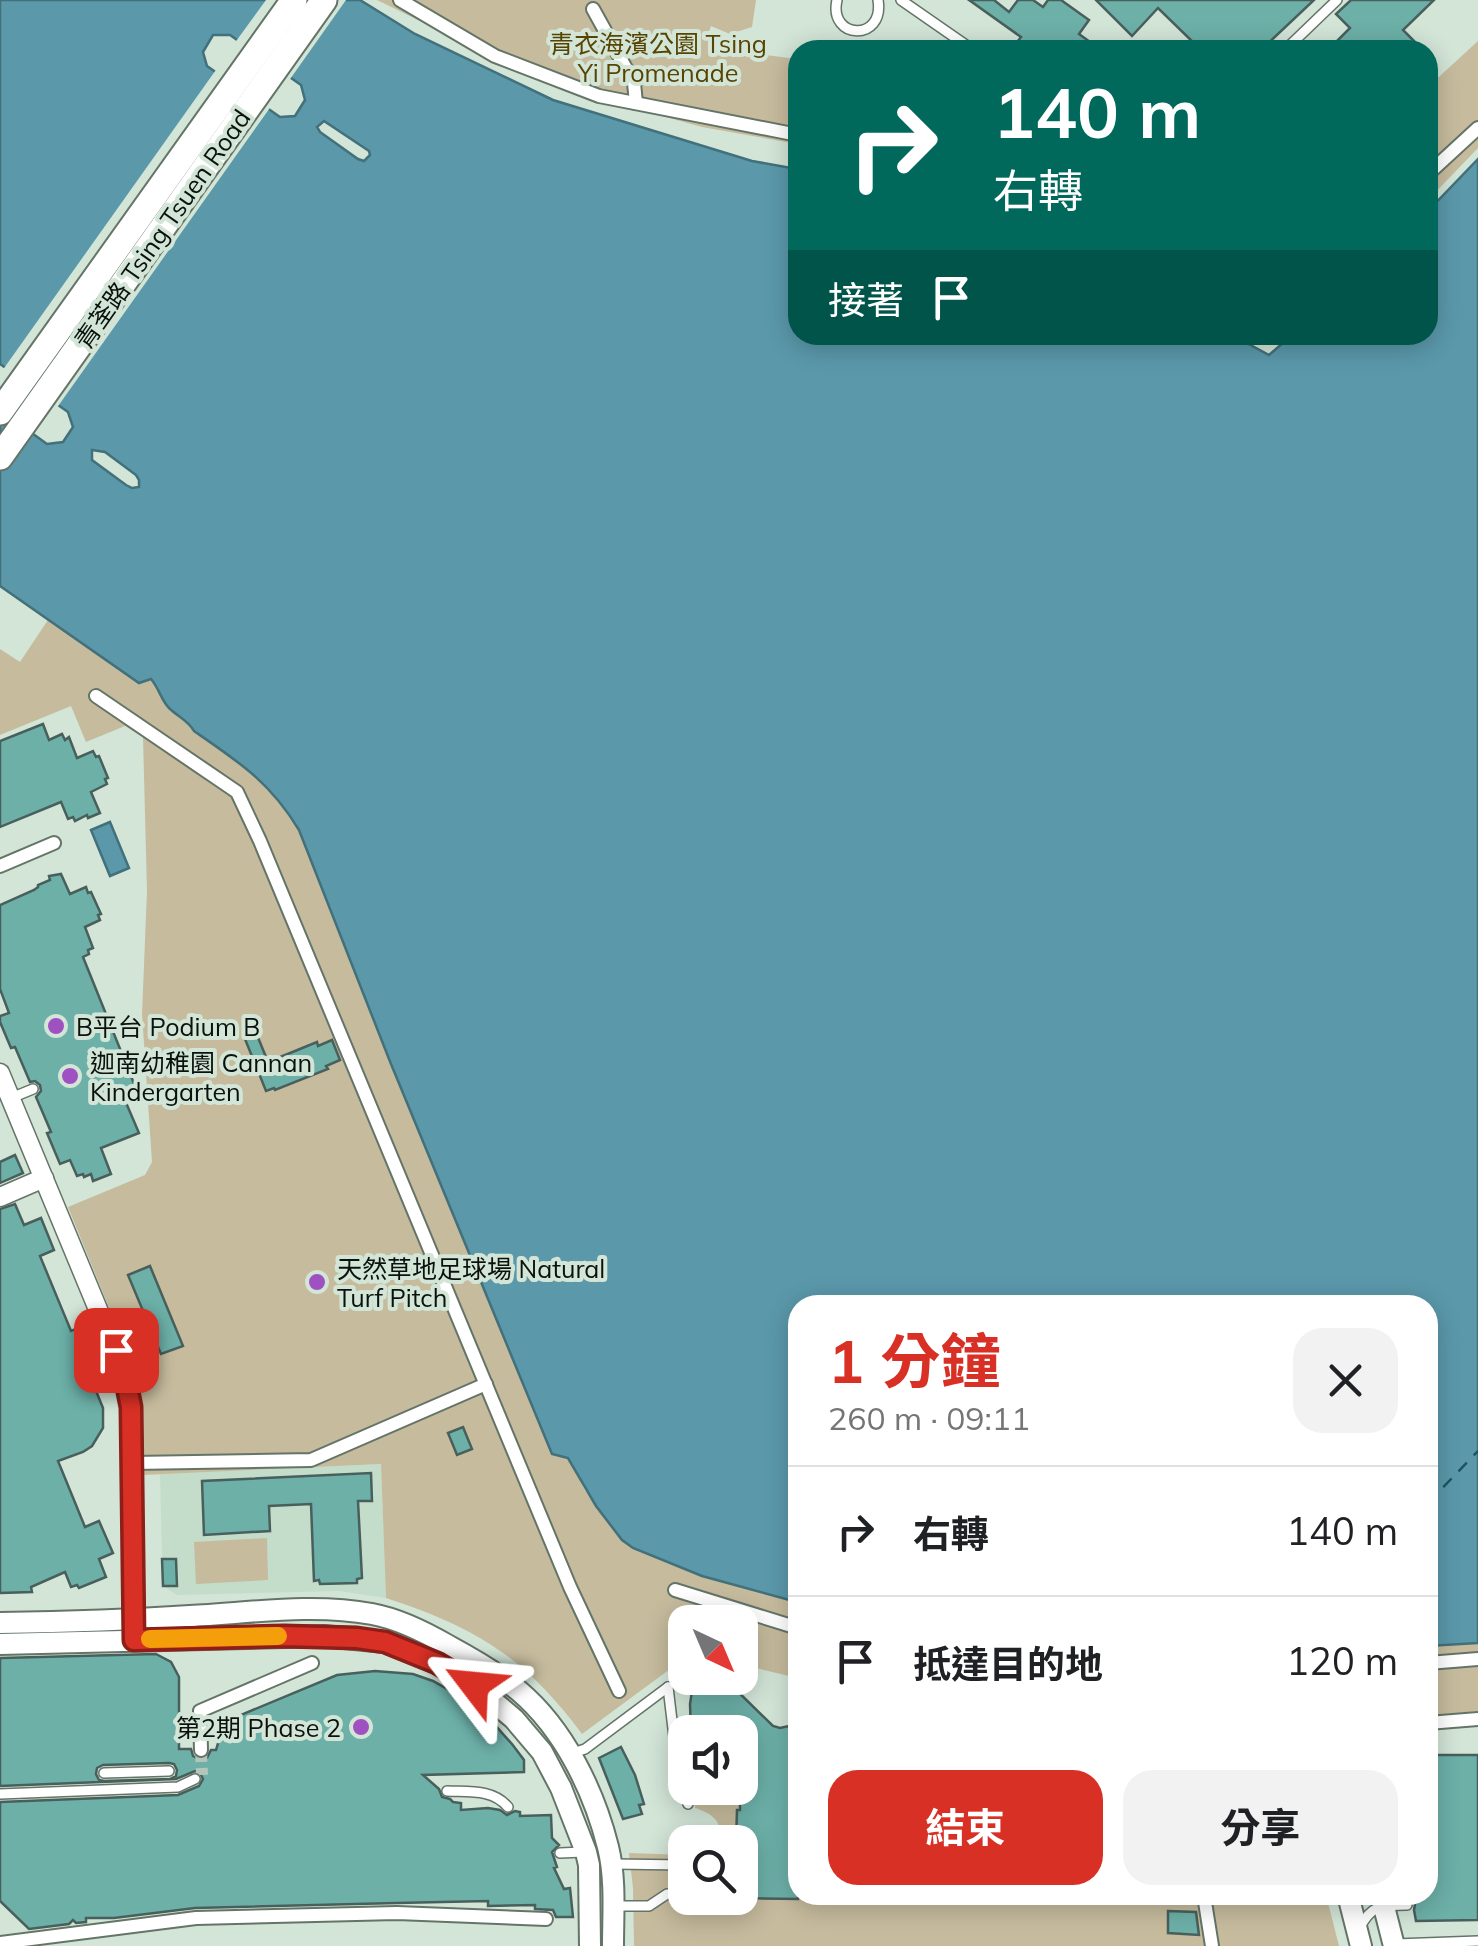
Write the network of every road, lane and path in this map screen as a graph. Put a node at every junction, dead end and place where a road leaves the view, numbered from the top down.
1 (294, 0) edge
2 (324, 0) edge
3 (400, 0) edge
4 (837, 0) edge
5 (878, 0) edge
6 (901, 0) edge
7 (1337, 0) edge
8 (592, 9) dead end
9 (959, 40) edge
10 (1295, 40) edge
11 (636, 103) junction
12 (1478, 128) edge
13 (788, 133) edge
14 (1438, 165) edge
15 (0, 412) edge
16 (0, 457) edge
17 (96, 696) dead end
18 (54, 843) dead end
19 (0, 866) edge
20 (0, 1073) edge
21 (33, 1089) dead end
22 (11, 1098) junction
23 (44, 1178) junction
24 (0, 1197) edge
25 (486, 1384) junction
26 (134, 1463) junction
27 (675, 1590) dead end
28 (0, 1623) edge
29 (788, 1625) edge
30 (134, 1630) junction
31 (0, 1644) edge
32 (1478, 1658) edge
33 (1438, 1662) edge
34 (312, 1663) dead end
35 (618, 1691) dead end
36 (671, 1715) edge
37 (1478, 1719) edge
38 (1438, 1723) edge
39 (201, 1750) tunnel mouth
40 (570, 1754) junction
41 (169, 1772) dead end
42 (104, 1774) dead end
43 (195, 1779) dead end
44 (448, 1791) dead end
45 (0, 1794) edge
46 (508, 1806) dead end
47 (586, 1852) junction
48 (560, 1853) dead end
49 (611, 1864) junction
50 (668, 1865) edge
51 (668, 1894) edge
52 (1206, 1905) edge
53 (1350, 1905) edge
54 (1378, 1905) edge
55 (1384, 1905) edge
56 (613, 1906) junction
57 (546, 1919) dead end
58 (1359, 1939) edge
59 (1478, 1941) edge
60 (0, 1943) edge
61 (1393, 1945) edge
62 (590, 1946) edge
63 (613, 1946) edge
64 (1212, 1946) edge

1 - 15 main road, 青荃路 Tsing Tsuen Road
2 - 16 main road, 青荃路 Tsing Tsuen Road
3 - 11 street
4 - 5 lane
6 - 9 lane
7 - 10 lane
8 - 11 street
11 - 13 street
12 - 14 street
17 - 25 street
18 - 19 street
20 - 22 street
21 - 22 lane
22 - 23 street
23 - 24 street
23 - 26 street
25 - 26 street
25 - 35 street
26 - 30 street
27 - 29 street
28 - 30 street
30 - 31 street
30 - 40 street
30 - 47 street
32 - 33 street
34 - 39 street
36 - 40 lane
37 - 38 street
40 - 49 street
41 - 42 lane
43 - 45 lane
44 - 46 lane
47 - 48 lane
47 - 62 street
49 - 50 lane
49 - 56 street
51 - 56 lane
52 - 64 street
53 - 58 street
54 - 58 lane
55 - 61 street
56 - 63 street
57 - 60 street
59 - 61 lane

